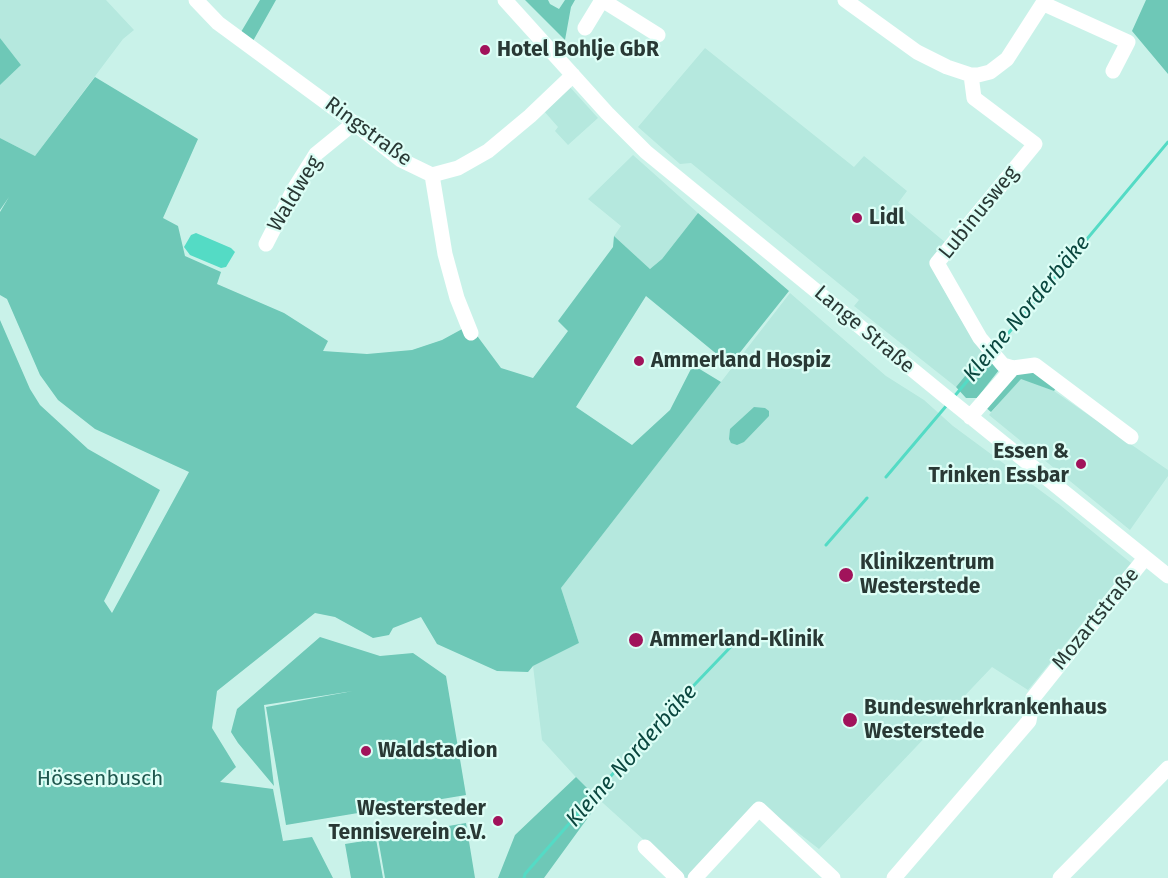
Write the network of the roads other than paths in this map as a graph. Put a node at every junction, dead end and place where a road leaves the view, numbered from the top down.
1 (196, 0) edge
2 (506, 0) edge
3 (602, 0) edge
4 (844, 0) edge
5 (1044, 2) edge
6 (585, 28) dead end
7 (658, 35) dead end
8 (1113, 71) dead end
9 (571, 74) junction
10 (971, 75) junction
11 (354, 123) junction
12 (432, 175) junction
13 (266, 244) dead end
14 (471, 333) dead end
15 (1006, 364) junction
16 (967, 414) junction
17 (1131, 437) dead end
18 (1145, 558) junction
19 (1168, 576) edge
20 (1168, 768) edge
21 (645, 847) dead end
22 (676, 878) edge
23 (695, 878) edge
24 (833, 878) edge
25 (894, 878) edge
26 (1060, 878) edge

1 - 11 street, Ringstraße
2 - 9 street, Lange Straße
3 - 6 street
3 - 7 street
4 - 10 street
5 - 8 street
5 - 10 street
9 - 12 street, Ringstraße
9 - 16 street, Lange Straße
10 - 15 street, Lubinusweg
11 - 12 street, Ringstraße
11 - 13 street, Waldweg
12 - 14 street
15 - 16 street
15 - 17 street
16 - 18 street, Lange Straße
18 - 19 street, Lange Straße
18 - 25 street, Mozartstraße
20 - 26 street
21 - 22 street
23 - 24 street

